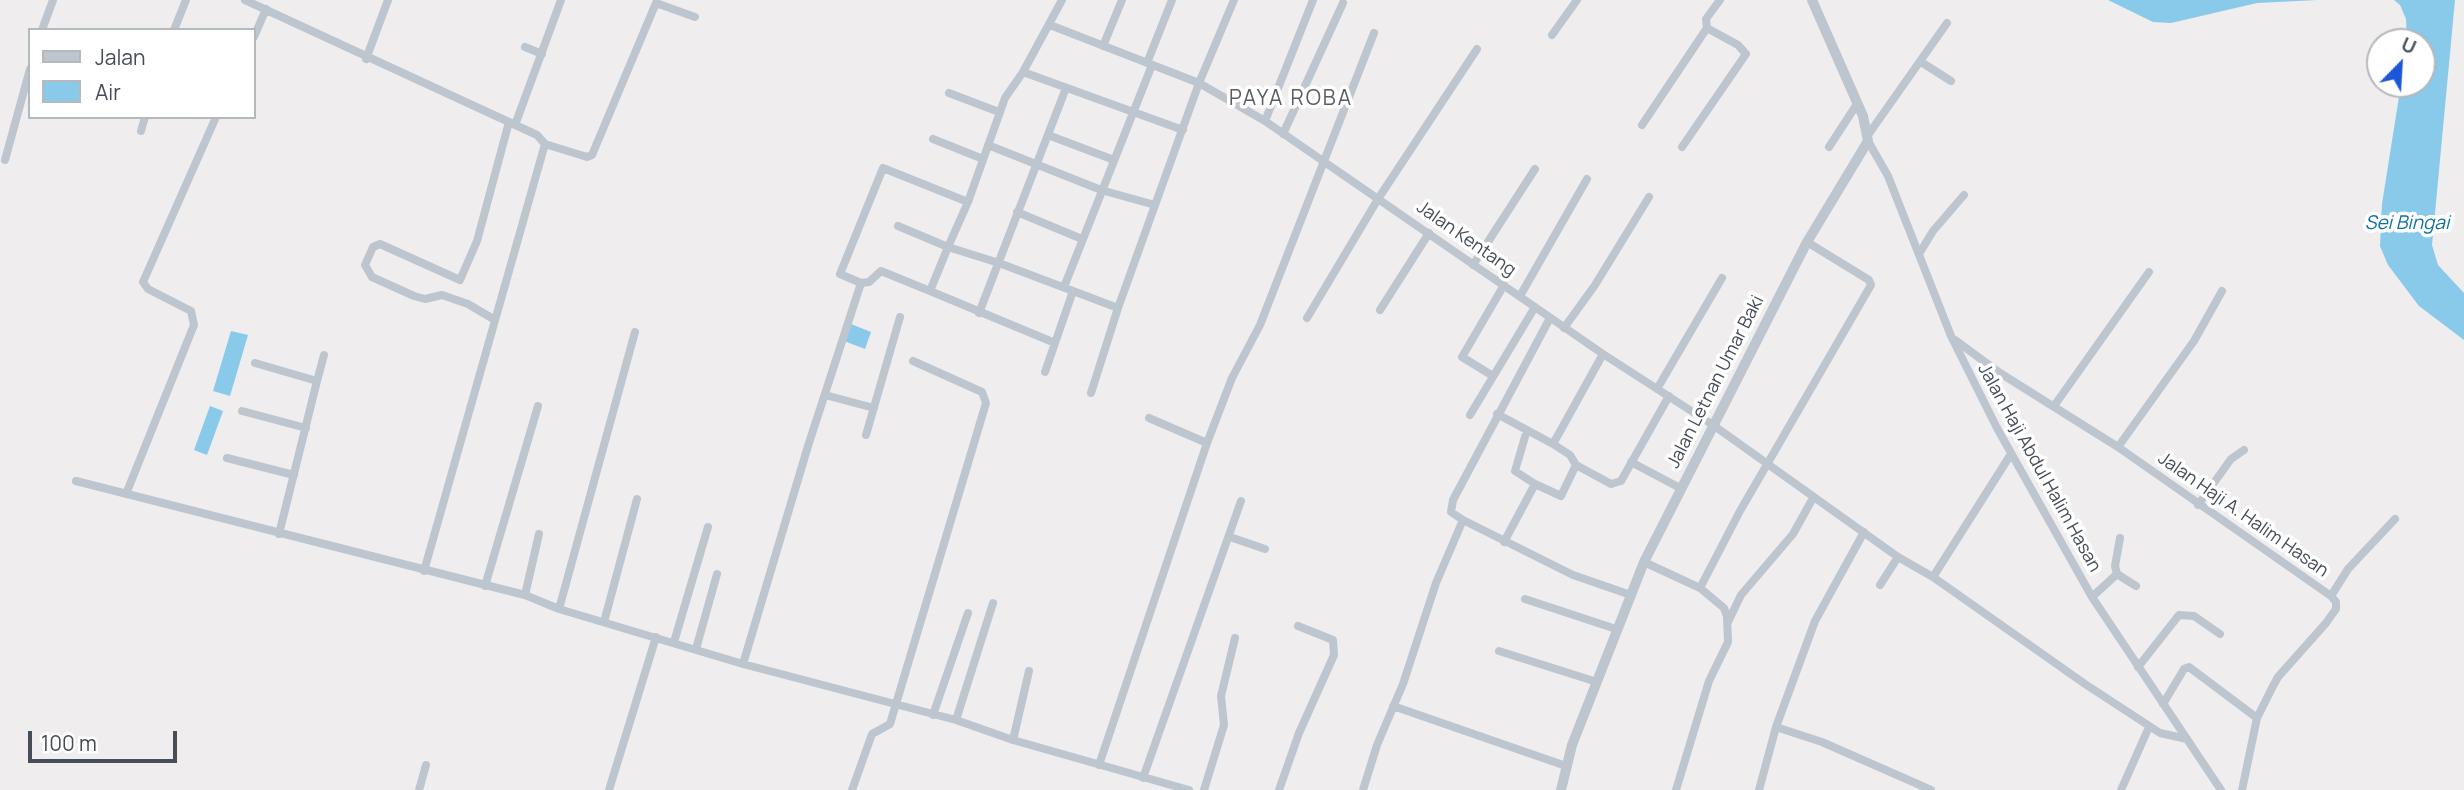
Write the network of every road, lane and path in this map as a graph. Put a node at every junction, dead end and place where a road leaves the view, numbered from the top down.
1 (53, 0) edge
2 (186, 0) edge
3 (245, 0) edge
4 (388, 0) edge
5 (1062, 0) edge
6 (1122, 0) edge
7 (1172, 0) edge
8 (1234, 0) edge
9 (1313, 0) edge
10 (1577, 0) edge
11 (1720, 0) edge
12 (1812, 0) edge
13 (559, 1) edge
14 (1343, 3) dead end
15 (266, 9) junction
16 (695, 17) dead end
17 (1947, 23) dead end
18 (1050, 25) junction
19 (43, 28) edge
20 (175, 28) edge
21 (1707, 28) junction
22 (256, 32) edge
23 (1374, 33) dead end
24 (1552, 35) dead end
25 (1103, 46) junction
26 (525, 47) dead end
27 (1477, 50) dead end
28 (542, 54) junction
29 (366, 58) junction
30 (1922, 62) junction
31 (1150, 64) junction
32 (1023, 72) junction
33 (28, 76) edge
34 (1951, 81) dead end
35 (1199, 83) junction
36 (1066, 88) junction
37 (949, 93) dead end
38 (1857, 104) junction
39 (999, 112) junction
40 (1134, 114) junction
41 (144, 119) edge
42 (215, 119) edge
43 (1265, 121) junction
44 (512, 124) junction
45 (1642, 125) dead end
46 (141, 131) dead end
47 (1183, 131) junction
48 (1048, 135) junction
49 (1283, 135) junction
50 (1868, 138) junction
51 (933, 139) dead end
52 (545, 144) junction
53 (988, 145) junction
54 (1682, 146) dead end
55 (1829, 147) dead end
56 (983, 159) junction
57 (5, 160) dead end
58 (1114, 160) junction
59 (1324, 160) junction
60 (1036, 164) junction
61 (1535, 169) dead end
62 (1587, 179) dead end
63 (1101, 190) junction
64 (1964, 195) dead end
65 (1649, 197) dead end
66 (1378, 199) junction
67 (968, 202) junction
68 (1155, 205) junction
69 (1017, 212) junction
70 (898, 226) dead end
71 (1429, 233) junction
72 (1082, 239) junction
73 (1807, 242) junction
74 (948, 247) junction
75 (1919, 254) junction
76 (999, 262) junction
77 (1472, 265) junction
78 (2149, 272) dead end
79 (1722, 278) dead end
80 (861, 283) junction
81 (1504, 285) junction
82 (1063, 287) junction
83 (930, 291) junction
84 (1073, 291) junction
85 (2222, 291) dead end
86 (1520, 296) junction
87 (1535, 307) junction
88 (1118, 308) junction
89 (1380, 310) dead end
90 (979, 313) junction
91 (900, 317) dead end
92 (1307, 318) dead end
93 (1550, 318) junction
94 (495, 320) junction
95 (1564, 328) junction
96 (635, 332) dead end
97 (1951, 336) junction
98 (1055, 343) junction
99 (1603, 354) junction
100 (324, 355) dead end
101 (914, 361) dead end
102 (255, 363) dead end
103 (1045, 372) dead end
104 (1493, 376) junction
105 (317, 381) junction
106 (1657, 389) junction
107 (1091, 393) dead end
108 (825, 395) junction
109 (1669, 396) junction
110 (2054, 406) junction
111 (538, 407) dead end
112 (874, 408) junction
113 (242, 411) dead end
114 (1497, 414) junction
115 (1470, 415) dead end
116 (1149, 418) dead end
117 (1713, 425) junction
118 (306, 428) junction
119 (1527, 430) junction
120 (866, 435) dead end
121 (1207, 443) junction
122 (1553, 444) junction
123 (2118, 447) junction
124 (2244, 450) dead end
125 (2011, 454) junction
126 (227, 458) dead end
127 (1631, 462) junction
128 (1769, 464) junction
129 (1576, 465) junction
130 (293, 475) junction
131 (76, 481) dead end
132 (1535, 484) junction
133 (1680, 488) junction
134 (126, 494) junction
135 (1812, 498) junction
136 (637, 499) dead end
137 (1241, 501) dead end
138 (2198, 505) junction
139 (2395, 519) dead end
140 (1463, 520) junction
141 (708, 527) dead end
142 (1864, 532) junction
143 (279, 534) junction
144 (539, 534) dead end
145 (1230, 537) junction
146 (2120, 538) dead end
147 (1504, 542) junction
148 (1265, 549) dead end
149 (1898, 557) junction
150 (1644, 562) junction
151 (424, 571) junction
152 (717, 574) dead end
153 (2117, 574) junction
154 (1933, 577) junction
155 (1880, 585) dead end
156 (485, 586) junction
157 (2136, 586) dead end
158 (1700, 588) junction
159 (525, 595) junction
160 (1631, 595) junction
161 (2331, 596) junction
162 (2092, 597) junction
163 (1525, 599) dead end
164 (993, 603) dead end
165 (559, 608) junction
166 (968, 613) dead end
167 (604, 622) junction
168 (1727, 622) junction
169 (1298, 626) dead end
170 (1616, 629) junction
171 (2220, 634) dead end
172 (656, 637) junction
173 (1235, 638) dead end
174 (674, 642) junction
175 (696, 649) junction
176 (1499, 651) dead end
177 (743, 664) junction
178 (2138, 667) junction
179 (1029, 671) dead end
180 (1597, 682) junction
181 (896, 704) junction
182 (2163, 704) junction
183 (1393, 706) junction
184 (933, 715) junction
185 (2257, 718) junction
186 (956, 720) junction
187 (1776, 727) junction
188 (2149, 727) junction
189 (2187, 739) junction
190 (1013, 740) junction
191 (426, 765) dead end
192 (1099, 765) junction
193 (1566, 766) junction
194 (1143, 778) junction
195 (419, 790) edge
196 (609, 790) edge
197 (852, 790) edge
198 (1189, 790) edge
199 (1204, 790) edge
200 (1279, 790) edge
201 (1363, 790) edge
202 (1561, 790) edge
203 (1676, 790) edge
204 (1759, 790) edge
205 (1931, 790) edge
206 (2121, 790) edge
207 (2221, 790) edge
208 (2242, 790) edge

1 - 19 street
2 - 20 street
3 - 15 street
4 - 29 street
5 - 18 street
6 - 25 street
7 - 31 street
8 - 35 street
9 - 43 street
10 - 24 street
11 - 21 street
12 - 38 street
13 - 28 street
14 - 49 street
15 - 22 street
15 - 29 street
16 - 52 street
17 - 30 street
18 - 25 street, Jalan Kentang
18 - 32 street
21 - 45 street
21 - 54 street
23 - 59 street
25 - 31 street, Jalan Kentang
26 - 28 street
27 - 66 street
28 - 44 street
29 - 44 street
30 - 34 street
30 - 50 street
31 - 35 street, Jalan Kentang
31 - 40 street
32 - 36 street
32 - 39 street
33 - 57 street
35 - 43 street, Jalan Kentang
35 - 47 street
36 - 40 street
36 - 48 street
37 - 39 street
38 - 50 street
38 - 55 street
39 - 53 street
40 - 47 street
40 - 58 street
41 - 46 street
42 - 134 street
43 - 49 street, Jalan Kentang
44 - 52 street
44 - 94 street
47 - 68 street
48 - 58 street
48 - 60 street
49 - 59 street, Jalan Kentang
50 - 73 street, Jalan Letnan Umar Baki
50 - 75 street, Jalan Haji Abdul Halim Hasan
51 - 56 street
52 - 94 street
53 - 56 street
53 - 60 street
56 - 67 street
58 - 63 street
59 - 66 street, Jalan Kentang
59 - 121 street
60 - 63 street
60 - 69 street
61 - 77 street
62 - 86 street
63 - 68 street
63 - 72 street
64 - 75 street
65 - 95 street
66 - 71 street, Jalan Kentang
66 - 92 street
67 - 74 street
67 - 80 street
68 - 88 street
69 - 72 street
69 - 76 street
70 - 74 street
71 - 77 street, Jalan Kentang
71 - 89 street
72 - 82 street
73 - 117 street, Jalan Letnan Umar Baki
73 - 128 street
74 - 76 street
74 - 83 street
75 - 97 street, Jalan Haji Abdul Halim Hasan
76 - 82 street
76 - 90 street
77 - 81 street, Jalan Kentang
78 - 110 street
79 - 106 street
80 - 83 street
80 - 108 street
81 - 86 street, Jalan Kentang
81 - 104 street
82 - 84 street
83 - 90 street
84 - 88 street
84 - 98 street
85 - 123 street
86 - 87 street, Jalan Kentang
87 - 93 street, Jalan Kentang
87 - 104 street
88 - 107 street
90 - 98 street
91 - 112 street
93 - 95 street, Jalan Kentang
93 - 114 street
94 - 151 street
95 - 99 street, Jalan Kentang
96 - 165 street
97 - 110 street, Jalan Haji A. Halim Hasan
97 - 125 street, Jalan Haji Abdul Halim Hasan
98 - 103 street
99 - 106 street, Jalan Kentang
99 - 122 street
100 - 105 street
101 - 181 street
102 - 105 street
104 - 115 street
105 - 118 street
106 - 109 street, Jalan Kentang
108 - 112 street
108 - 177 street
109 - 117 street, Jalan Kentang
109 - 127 street
110 - 123 street, Jalan Haji A. Halim Hasan
111 - 156 street
112 - 120 street
113 - 118 street
114 - 119 street
114 - 140 street
116 - 121 street
117 - 128 street, Jalan Kentang
117 - 133 street, Jalan Letnan Umar Baki
118 - 130 street
119 - 122 street
119 - 132 street
121 - 192 street
122 - 129 street
123 - 138 street, Jalan Haji A. Halim Hasan
124 - 138 street
125 - 154 street
125 - 162 street, Jalan Haji Abdul Halim Hasan
126 - 130 street
127 - 129 street
127 - 133 street
128 - 135 street, Jalan Kentang
128 - 158 street
129 - 132 street
130 - 143 street
131 - 134 street
132 - 147 street
133 - 150 street, Jalan Letnan Umar Baki
134 - 143 street
135 - 142 street, Jalan Kentang
135 - 168 street
136 - 167 street
137 - 145 street
138 - 161 street, Jalan Haji A. Halim Hasan
139 - 161 street
140 - 147 street
140 - 183 street
141 - 174 street
142 - 149 street, Jalan Kentang
142 - 187 street
143 - 151 street
144 - 159 street
145 - 148 street
145 - 194 street
146 - 153 street
147 - 160 street
149 - 154 street, Jalan Kentang
149 - 155 street
150 - 158 street
150 - 160 street, Jalan Letnan Umar Baki
151 - 156 street
152 - 175 street
153 - 157 street
153 - 162 street
154 - 188 street, Jalan Kentang
156 - 159 street
158 - 168 street
159 - 165 street
160 - 170 street, Jalan Letnan Umar Baki
161 - 185 street, Jalan Haji A. Halim Hasan
162 - 178 street, Jalan Haji Abdul Halim Hasan
163 - 170 street
164 - 186 street
165 - 167 street
166 - 184 street
167 - 172 street
168 - 203 street
169 - 200 street
170 - 180 street, Jalan Letnan Umar Baki
171 - 178 street
172 - 174 street
172 - 196 street
173 - 199 street
174 - 175 street
175 - 177 street
176 - 180 street
177 - 181 street
178 - 182 street, Jalan Haji Abdul Halim Hasan
179 - 190 street
180 - 193 street, Jalan Letnan Umar Baki
181 - 184 street
181 - 197 street
182 - 185 street
182 - 189 street, Jalan Haji Abdul Halim Hasan
183 - 193 street
183 - 201 street
184 - 186 street
185 - 208 street, Jalan Haji A. Halim Hasan
186 - 190 street
187 - 204 street
187 - 205 street
188 - 189 street, Jalan Kentang
188 - 206 street
189 - 207 street, Jalan Haji Abdul Halim Hasan
190 - 192 street
191 - 195 street
192 - 194 street
193 - 202 street, Jalan Letnan Umar Baki
194 - 198 street

